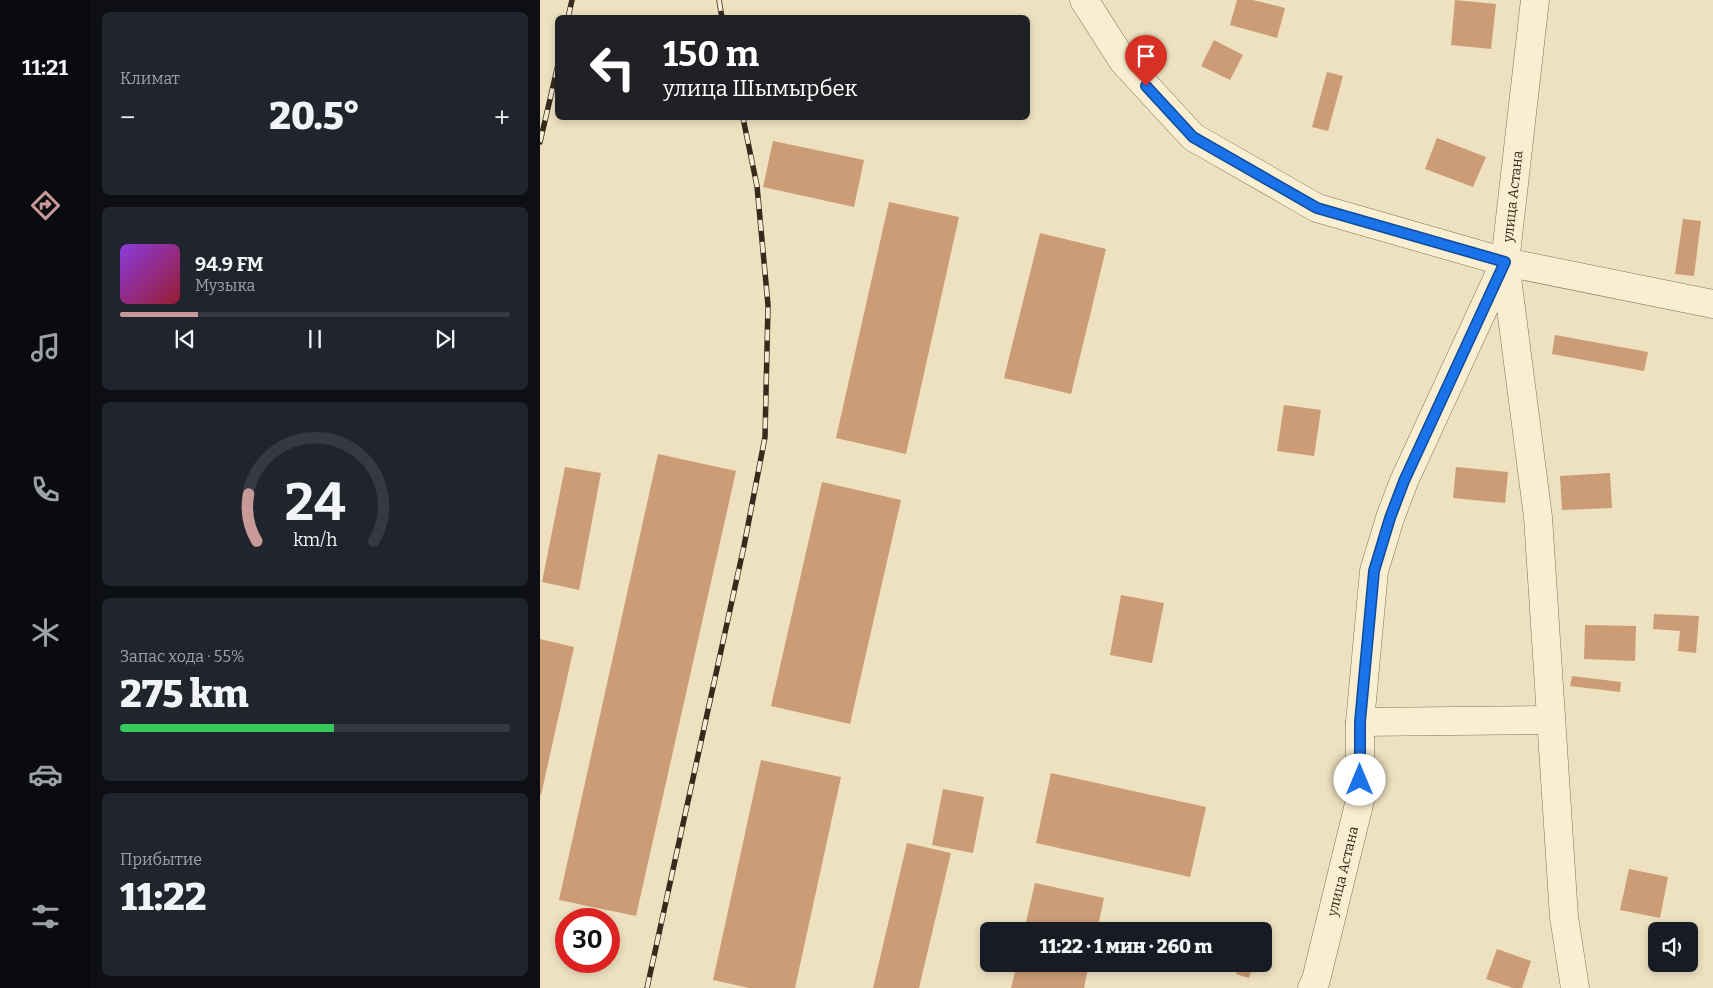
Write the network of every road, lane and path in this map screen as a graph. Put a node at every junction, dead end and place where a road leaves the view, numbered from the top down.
1 (1084, 0) edge
2 (1536, 0) edge
3 (1505, 262) junction
4 (1713, 304) edge
5 (1550, 720) junction
6 (1360, 722) junction
7 (1312, 988) edge
8 (1575, 988) edge

1 - 3 street
2 - 3 street, улица Астана
3 - 4 street
3 - 5 street
3 - 6 street, улица Астана
5 - 6 street
5 - 8 street
6 - 7 street, улица Астана

